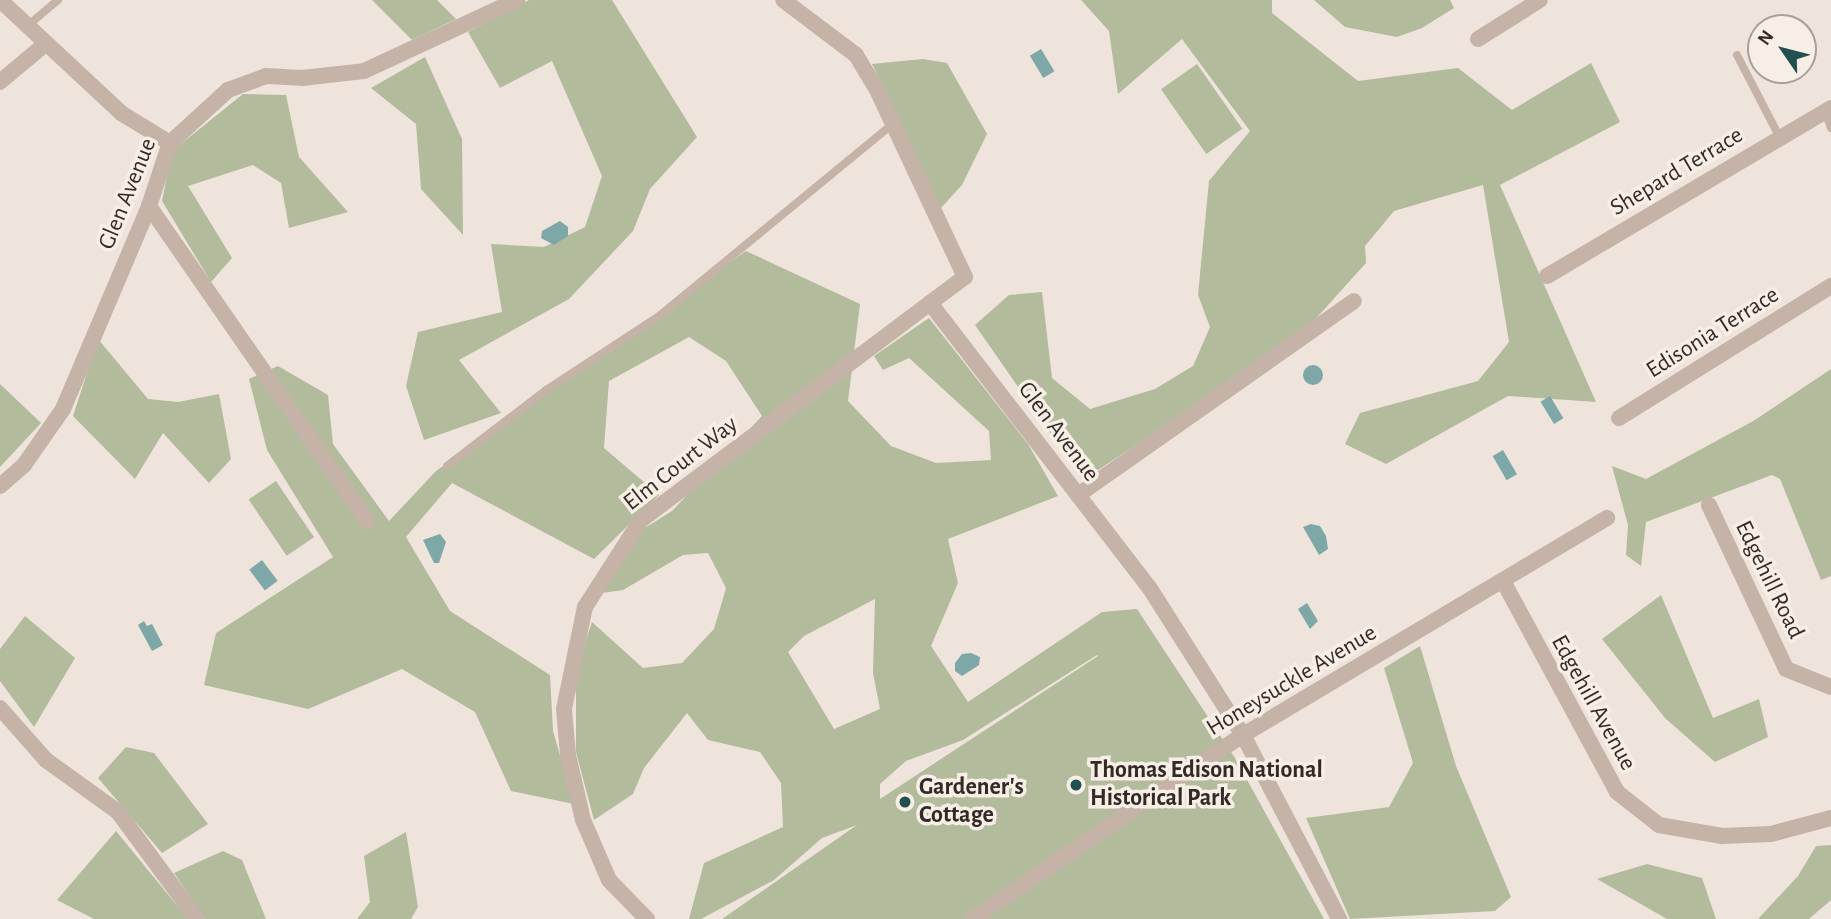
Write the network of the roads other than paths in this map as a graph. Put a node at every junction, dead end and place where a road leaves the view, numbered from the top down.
1 (0, 0) edge
2 (58, 0) edge
3 (517, 0) edge
4 (783, 0) edge
5 (1540, 0) edge
6 (26, 27) junction
7 (1478, 39) dead end
8 (44, 45) junction
9 (1737, 55) dead end
10 (0, 82) edge
11 (1828, 109) edge
12 (893, 124) junction
13 (1831, 128) edge
14 (1780, 138) junction
15 (170, 144) junction
16 (149, 206) junction
17 (1547, 276) dead end
18 (1831, 286) edge
19 (1354, 301) dead end
20 (930, 303) junction
21 (1619, 418) dead end
22 (447, 466) dead end
23 (0, 486) edge
24 (1078, 495) junction
25 (1709, 505) dead end
26 (1607, 518) dead end
27 (367, 520) dead end
28 (1503, 582) junction
29 (1831, 687) edge
30 (0, 708) edge
31 (1243, 735) junction
32 (1831, 818) edge
33 (197, 919) edge
34 (647, 919) edge
35 (973, 919) edge
36 (1339, 919) edge

1 - 6 street
2 - 6 lane
3 - 15 street, Glen Avenue
4 - 12 street
5 - 7 street
6 - 8 street
8 - 10 street
8 - 15 street
9 - 14 lane
11 - 13 lane
11 - 14 street, Shepard Terrace
12 - 20 street
12 - 22 lane
14 - 17 street, Shepard Terrace
15 - 16 street, Glen Avenue
16 - 23 street, Glen Avenue
16 - 27 street
18 - 21 street, Edisonia Terrace
19 - 24 street
20 - 24 street, Glen Avenue
20 - 34 street, Elm Court Way
24 - 31 street, Glen Avenue
25 - 29 street, Edgehill Road
26 - 28 street, Honeysuckle Avenue
28 - 31 street, Honeysuckle Avenue
28 - 32 street, Edgehill Avenue
30 - 33 street
31 - 35 street, Honeysuckle Avenue
31 - 36 street, Glen Avenue

